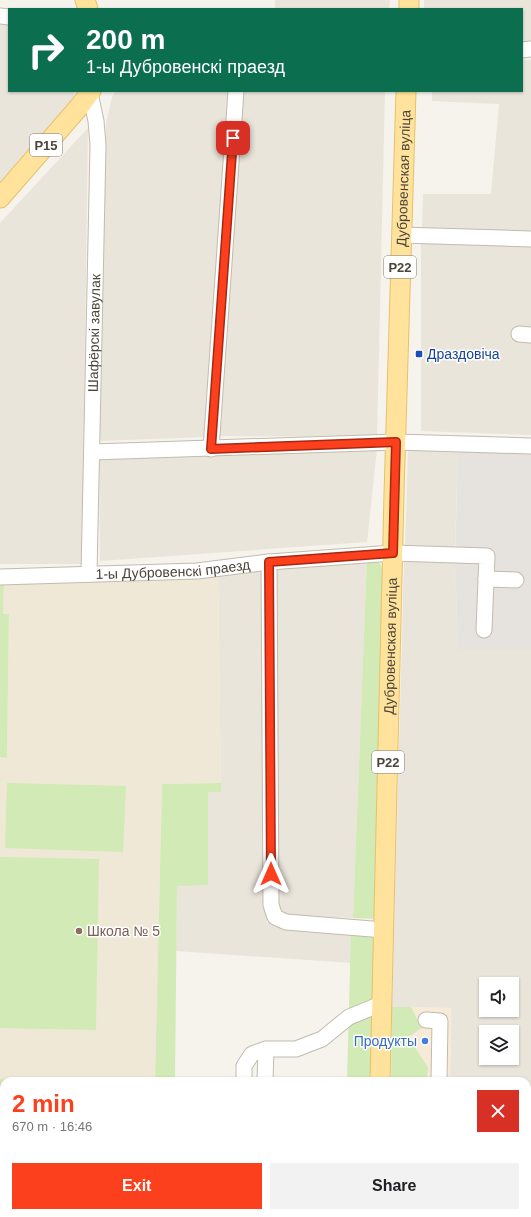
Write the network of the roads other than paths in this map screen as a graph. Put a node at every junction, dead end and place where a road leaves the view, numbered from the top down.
1 (90, 92) edge
2 (236, 92) edge
3 (406, 92) edge
4 (0, 198) edge
5 (401, 235) junction
6 (531, 239) edge
7 (396, 442) junction
8 (531, 446) edge
9 (211, 449) junction
10 (92, 452) junction
11 (393, 553) junction
12 (269, 562) junction
13 (89, 574) junction
14 (0, 577) edge
15 (486, 579) junction
16 (516, 580) dead end
17 (484, 630) dead end
18 (384, 930) junction
19 (381, 1004) junction
20 (426, 1020) dead end
21 (266, 1049) junction
22 (244, 1077) edge
23 (265, 1077) edge
24 (380, 1077) edge
25 (439, 1077) edge

1 - 4 main road, Р15
1 - 10 street, Шафёрскі завулак
2 - 9 street
3 - 5 main road, Дубровенская вуліца / Р22
5 - 6 street
5 - 7 main road, Дубровенская вуліца / Р22
7 - 8 street
7 - 9 street
7 - 11 main road, Дубровенская вуліца / Р22
9 - 10 street
10 - 13 street, Шафёрскі завулак
11 - 12 street, 1-ы Дубровенскі праезд
11 - 15 street, 1-ы Дубровенскі праезд
11 - 18 main road, Дубровенская вуліца / Р22
12 - 13 street, 1-ы Дубровенскі праезд
12 - 18 street
13 - 14 street, 1-ы Дубровенскі праезд
15 - 16 street
15 - 17 street
18 - 19 main road, Дубровенская вуліца / Р22
19 - 21 street
19 - 24 main road, Дубровенская вуліца / Р22
20 - 25 street
21 - 22 street
21 - 23 street

